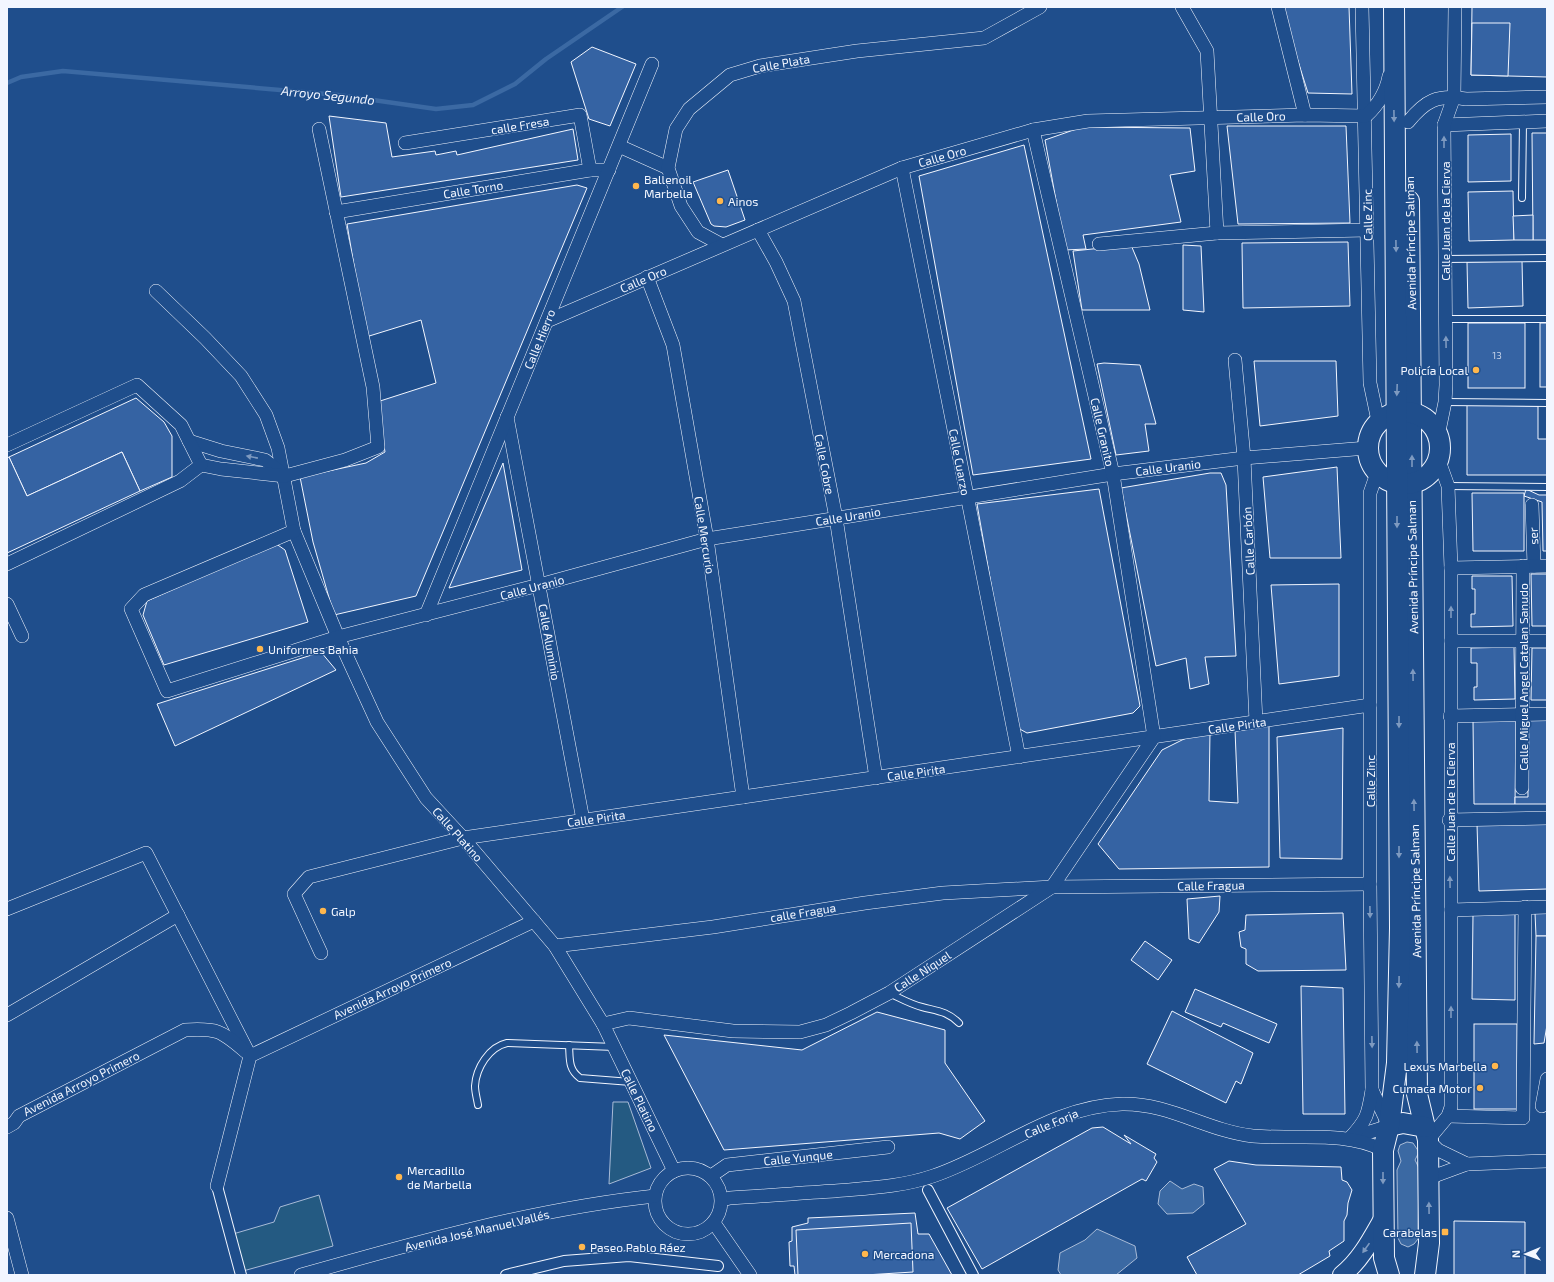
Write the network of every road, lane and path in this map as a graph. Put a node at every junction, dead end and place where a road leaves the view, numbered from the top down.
1 (1040, 7) edge
2 (1182, 7) edge
3 (1278, 7) edge
4 (1362, 7) edge
5 (1394, 7) edge
6 (1407, 7) edge
7 (1456, 7) edge
8 (1394, 41) junction
9 (652, 64) dead end
10 (1454, 97) junction
11 (1547, 97) edge
12 (1304, 115) junction
13 (1366, 116) junction
14 (1209, 118) junction
15 (1547, 121) edge
16 (1408, 122) junction
17 (1522, 122) junction
18 (1444, 125) junction
19 (319, 129) dead end
20 (1033, 130) junction
21 (405, 144) dead end
22 (619, 146) junction
23 (668, 168) junction
24 (902, 168) junction
25 (590, 170) junction
26 (609, 170) junction
27 (1522, 198) dead end
28 (336, 212) junction
29 (758, 230) junction
30 (1367, 230) junction
31 (1217, 233) junction
32 (1099, 244) dead end
33 (722, 245) junction
34 (1547, 258) edge
35 (1445, 259) junction
36 (647, 277) junction
37 (156, 291) dead end
38 (1446, 319) junction
39 (1547, 319) edge
40 (547, 320) junction
41 (1234, 360) dead end
42 (1445, 402) junction
43 (1547, 403) edge
44 (1404, 412) junction
45 (507, 417) junction
46 (1378, 421) junction
47 (1438, 436) junction
48 (189, 441) junction
49 (7, 446) edge
50 (1367, 448) junction
51 (1244, 458) junction
52 (1438, 458) junction
53 (201, 465) junction
54 (1377, 472) junction
55 (1113, 474) junction
56 (285, 476) junction
57 (1404, 483) junction
58 (1448, 486) junction
59 (1547, 487) edge
60 (967, 496) junction
61 (1532, 505) dead end
62 (836, 518) junction
63 (294, 531) junction
64 (707, 539) junction
65 (7, 564) edge
66 (1535, 566) edge
67 (1451, 568) junction
68 (540, 585) junction
69 (7, 604) edge
70 (426, 615) junction
71 (22, 636) dead end
72 (338, 637) junction
73 (1451, 641) junction
74 (1523, 641) junction
75 (1547, 641) edge
76 (1370, 705) junction
77 (1523, 714) junction
78 (1547, 714) edge
79 (1450, 716) junction
80 (1256, 722) junction
81 (1154, 737) junction
82 (1019, 757) junction
83 (876, 778) junction
84 (1522, 788) dead end
85 (743, 797) junction
86 (1547, 818) edge
87 (583, 820) junction
88 (1450, 820) junction
89 (463, 838) junction
90 (1370, 884) junction
91 (1052, 887) junction
92 (1547, 907) edge
93 (1525, 908) junction
94 (7, 910) edge
95 (1451, 910) junction
96 (178, 915) junction
97 (534, 921) junction
98 (555, 946) junction
99 (321, 953) dead end
100 (889, 993) junction
101 (7, 1015) edge
102 (959, 1023) dead end
103 (603, 1024) junction
104 (569, 1046) junction
105 (615, 1047) junction
106 (250, 1056) junction
107 (1547, 1079) edge
108 (631, 1082) junction
109 (1372, 1090) junction
110 (478, 1105) dead end
111 (1542, 1106) dead end
112 (13, 1115) edge
113 (1448, 1116) junction
114 (1389, 1126) junction
115 (7, 1127) edge
116 (1426, 1133) junction
117 (1349, 1138) junction
118 (888, 1147) dead end
119 (1383, 1150) junction
120 (1547, 1161) edge
121 (1467, 1164) junction
122 (674, 1171) junction
123 (710, 1176) junction
124 (1429, 1178) junction
125 (217, 1186) joint
126 (928, 1190) dead end
127 (655, 1196) junction
128 (722, 1200) junction
129 (1384, 1217) junction
130 (7, 1218) edge
131 (714, 1223) junction
132 (1428, 1255) junction
133 (718, 1266) dead end
134 (22, 1275) edge
135 (241, 1275) edge
136 (301, 1275) edge
137 (506, 1275) edge
138 (750, 1275) edge
139 (973, 1275) edge
140 (1342, 1275) edge
141 (1389, 1275) edge
142 (1425, 1275) edge
143 (1436, 1275) edge

1 - 23 street, Calle Plata
2 - 14 street
3 - 12 street
4 - 13 street, Calle Zinc
5 - 8 main road, Avenida Príncipe Salman
6 - 16 main road, Avenida Príncipe Salman
7 - 10 street, Calle Juan de la Cierva
8 - 13 street
8 -> 44 main road, Avenida Príncipe Salman
9 - 22 street, Calle Hierro
10 - 11 street
10 - 16 street
10 - 18 street, Calle Juan de la Cierva
12 - 13 street, Calle Oro
12 - 14 street, Calle Oro
13 - 30 street, Calle Zinc
14 - 20 street, Calle Oro
14 - 31 street
15 - 17 street
16 - 44 main road, Avenida Príncipe Salman
17 - 18 street
17 - 27 lane
35 -> 18 street, Calle Juan de la Cierva
19 - 28 street
20 - 24 street, Calle Oro
20 - 55 street, Calle Granito
21 - 25 street, calle Fresa
22 - 23 street
22 - 26 street, Calle Hierro
23 - 33 street
24 - 29 street, Calle Oro
24 - 60 street, Calle Cuarzo
25 - 26 street, Calle Torno
25 - 28 street, Calle Torno
26 - 40 street, Calle Hierro
28 - 56 street
29 - 33 street, Calle Oro
29 - 62 street, Calle Cobre
30 - 31 street
30 - 46 street, Calle Zinc
31 - 32 street
33 - 36 street, Calle Oro
34 - 35 lane
35 - 38 street, Calle Juan de la Cierva
36 - 40 street, Calle Oro
36 - 64 street, Calle Mercurio
37 - 56 street, Calle Platino
38 - 39 lane
42 -> 38 street, Calle Juan de la Cierva
40 - 45 street, Calle Hierro
41 - 51 street, Calle Carbón
42 - 43 lane
42 - 47 street, Calle Juan de la Cierva
44 - 46 main road
44 - 47 main road
44 - 57 main road, Avenida Príncipe Salman
45 - 68 street, Calle Aluminio
45 - 70 street, Calle Hierro
46 - 50 main road
47 - 52 main road
48 - 49 street
48 - 53 street
56 -> 48 street
50 - 51 street, Calle Uranio
50 - 54 main road
51 - 55 street, Calle Uranio
51 - 80 street, Calle Carbón
52 - 57 main road
52 - 58 street, Calle Juan de la Cierva
53 - 56 street
53 - 65 street
54 - 57 main road
54 - 76 street, Calle Zinc
55 - 60 street, Calle Uranio
55 - 81 street, Calle Granito
56 - 63 street, Calle Platino
57 -> 114 main road, Avenida Príncipe Salman
116 -> 57 main road, Avenida Príncipe Salman
58 - 59 lane
58 - 67 street, Calle Juan de la Cierva
60 - 62 street, Calle Uranio
60 - 82 street, Calle Cuarzo
61 - 66 street, ser
62 - 64 street, Calle Uranio
62 - 83 street, Calle Cobre
63 - 72 street, Calle Platino
63 - 72 street, Calle Uranio
64 - 68 street, Calle Uranio
64 - 85 street, Calle Mercurio
66 - 67 street
66 - 74 street, Calle Miguel Angel Catalan Sanudo
73 -> 67 street, Calle Juan de la Cierva
68 - 70 street, Calle Uranio
68 - 87 street, Calle Aluminio
69 - 71 street
70 - 72 street, Calle Uranio
72 - 89 street, Calle Platino
73 - 74 street
73 - 79 street, Calle Juan de la Cierva
74 - 75 street
74 - 77 street, Calle Miguel Angel Catalan Sanudo
76 - 80 street, Calle Pirita
76 - 90 street, Calle Zinc
77 - 78 street
77 - 79 street
77 - 84 street, Calle Miguel Angel Catalan Sanudo
79 - 88 street, Calle Juan de la Cierva
80 - 81 street, Calle Pirita
81 - 82 street, Calle Pirita
81 - 91 street, Calle Níquel
82 - 83 street, Calle Pirita
83 - 85 street, Calle Pirita
85 - 87 street, Calle Pirita
86 - 88 street
87 - 89 street, Calle Pirita
95 -> 88 street, Calle Juan de la Cierva
89 - 97 street, Calle Platino
89 - 99 street, Calle Pirita
90 - 91 street, Calle Fragua
90 -> 109 street, Calle Zinc
91 - 98 street, calle Fragua
91 - 100 street, Calle Níquel
92 - 93 street
93 - 95 street
93 - 113 street
94 - 96 street
113 -> 95 street, Calle Juan de la Cierva
96 - 101 street
96 - 106 street
97 - 98 street, Calle Platino
97 - 106 street, Avenida Arroyo Primero
98 - 103 street, Calle Platino
100 - 102 lane
100 - 103 street, Calle Níquel
103 - 105 street, Calle Platino
104 - 105 lane
104 - 108 lane
104 - 110 lane
105 - 108 street, Calle Platino
106 - 112 street, Avenida Arroyo Primero
106 - 125 street
107 - 111 street
108 - 122 street, Calle Platino
109 - 114 street, Calle Zinc
109 - 117 street, Calle Zinc
112 - 115 street, Avenida Arroyo Primero
113 - 116 street
114 - 116 main road
114 - 117 street
114 - 119 main road, Avenida Príncipe Salman
116 - 121 street
116 - 124 main road, Avenida Príncipe Salman
117 - 119 street, Calle Forja
117 - 128 street, Calle Forja
118 - 123 street, Calle Yunque
119 -> 129 main road, Avenida Príncipe Salman
120 - 121 street
121 - 124 street
122 - 123 street
122 - 127 street
123 - 128 street
132 -> 124 main road, Avenida Príncipe Salman
125 - 135 street
126 - 139 street
127 - 131 street
127 - 136 street, Avenida José Manuel Vallés
128 - 131 street
129 -> 140 main road
129 - 141 main road, Avenida Príncipe Salman
130 - 134 street
131 - 138 street
132 - 142 main road, Avenida Príncipe Salman
132 - 143 street
133 - 137 street

